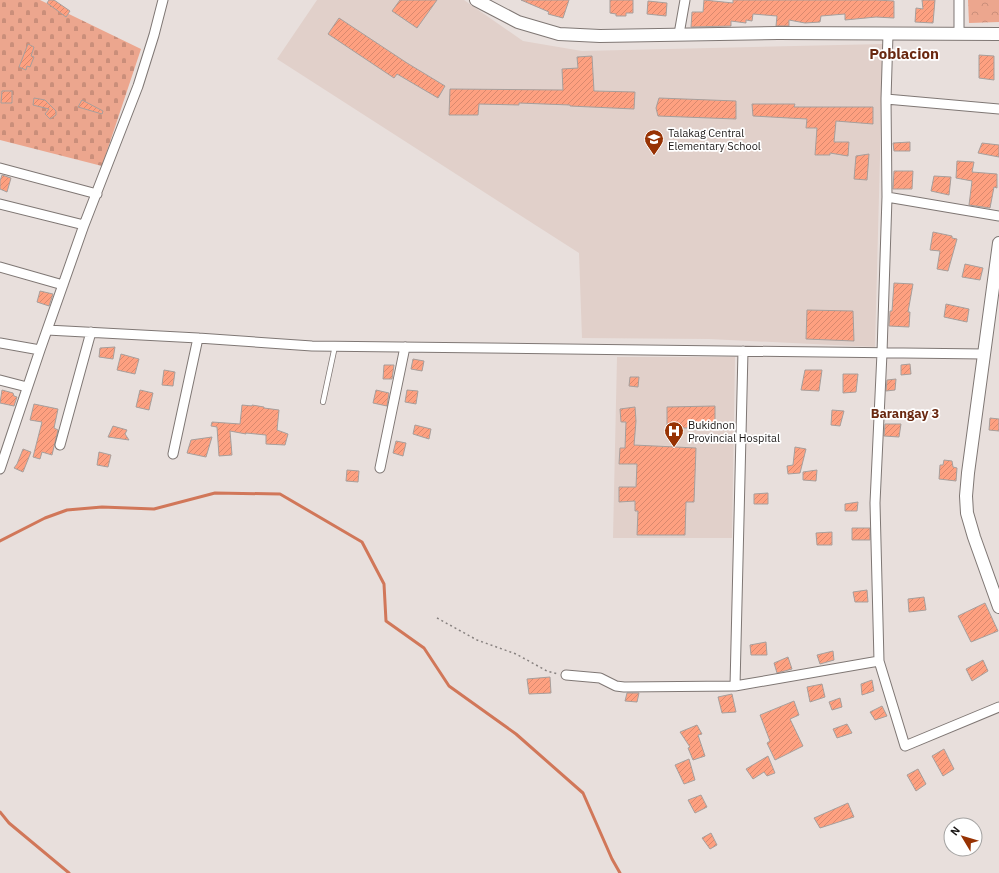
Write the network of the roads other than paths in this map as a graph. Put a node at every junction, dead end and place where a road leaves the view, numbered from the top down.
1 (163, 0) edge
2 (476, 0) edge
3 (685, 0) edge
4 (959, 0) edge
5 (679, 34) junction
6 (888, 34) junction
7 (959, 34) junction
8 (999, 34) edge
9 (886, 99) junction
10 (999, 109) edge
11 (0, 168) edge
12 (96, 194) junction
13 (887, 197) junction
14 (0, 204) edge
15 (999, 216) edge
16 (84, 225) junction
17 (999, 243) edge
18 (0, 267) edge
19 (63, 285) junction
20 (47, 330) junction
21 (91, 332) junction
22 (198, 338) junction
23 (0, 343) edge
24 (335, 346) junction
25 (405, 347) junction
26 (40, 350) junction
27 (743, 350) junction
28 (882, 353) junction
29 (984, 354) junction
30 (0, 380) edge
31 (27, 387) junction
32 (323, 402) dead end
33 (60, 445) dead end
34 (3, 450) edge
35 (173, 454) dead end
36 (380, 468) dead end
37 (0, 469) edge
38 (999, 607) edge
39 (879, 661) junction
40 (566, 675) road end
41 (735, 686) junction
42 (999, 707) edge

1 - 12 street
2 - 5 main road
3 - 5 street
4 - 7 street
5 - 6 main road
6 - 7 main road
6 - 9 street
7 - 8 main road
9 - 10 street
9 - 13 street
11 - 12 street
12 - 16 street
13 - 15 street
13 - 28 street
14 - 16 street
16 - 19 street
17 - 29 main road
18 - 19 street
19 - 20 street
20 - 21 street
20 - 26 street
21 - 22 street
21 - 33 street
22 - 24 street
22 - 35 street
23 - 26 street
24 - 25 street
24 - 32 lane
25 - 27 street
25 - 36 street
26 - 31 street
27 - 28 street
27 - 41 street
28 - 29 street
28 - 39 street
29 - 38 main road
30 - 31 street
31 - 34 street
34 - 37 street
39 - 41 street
39 - 42 street
40 - 41 street

